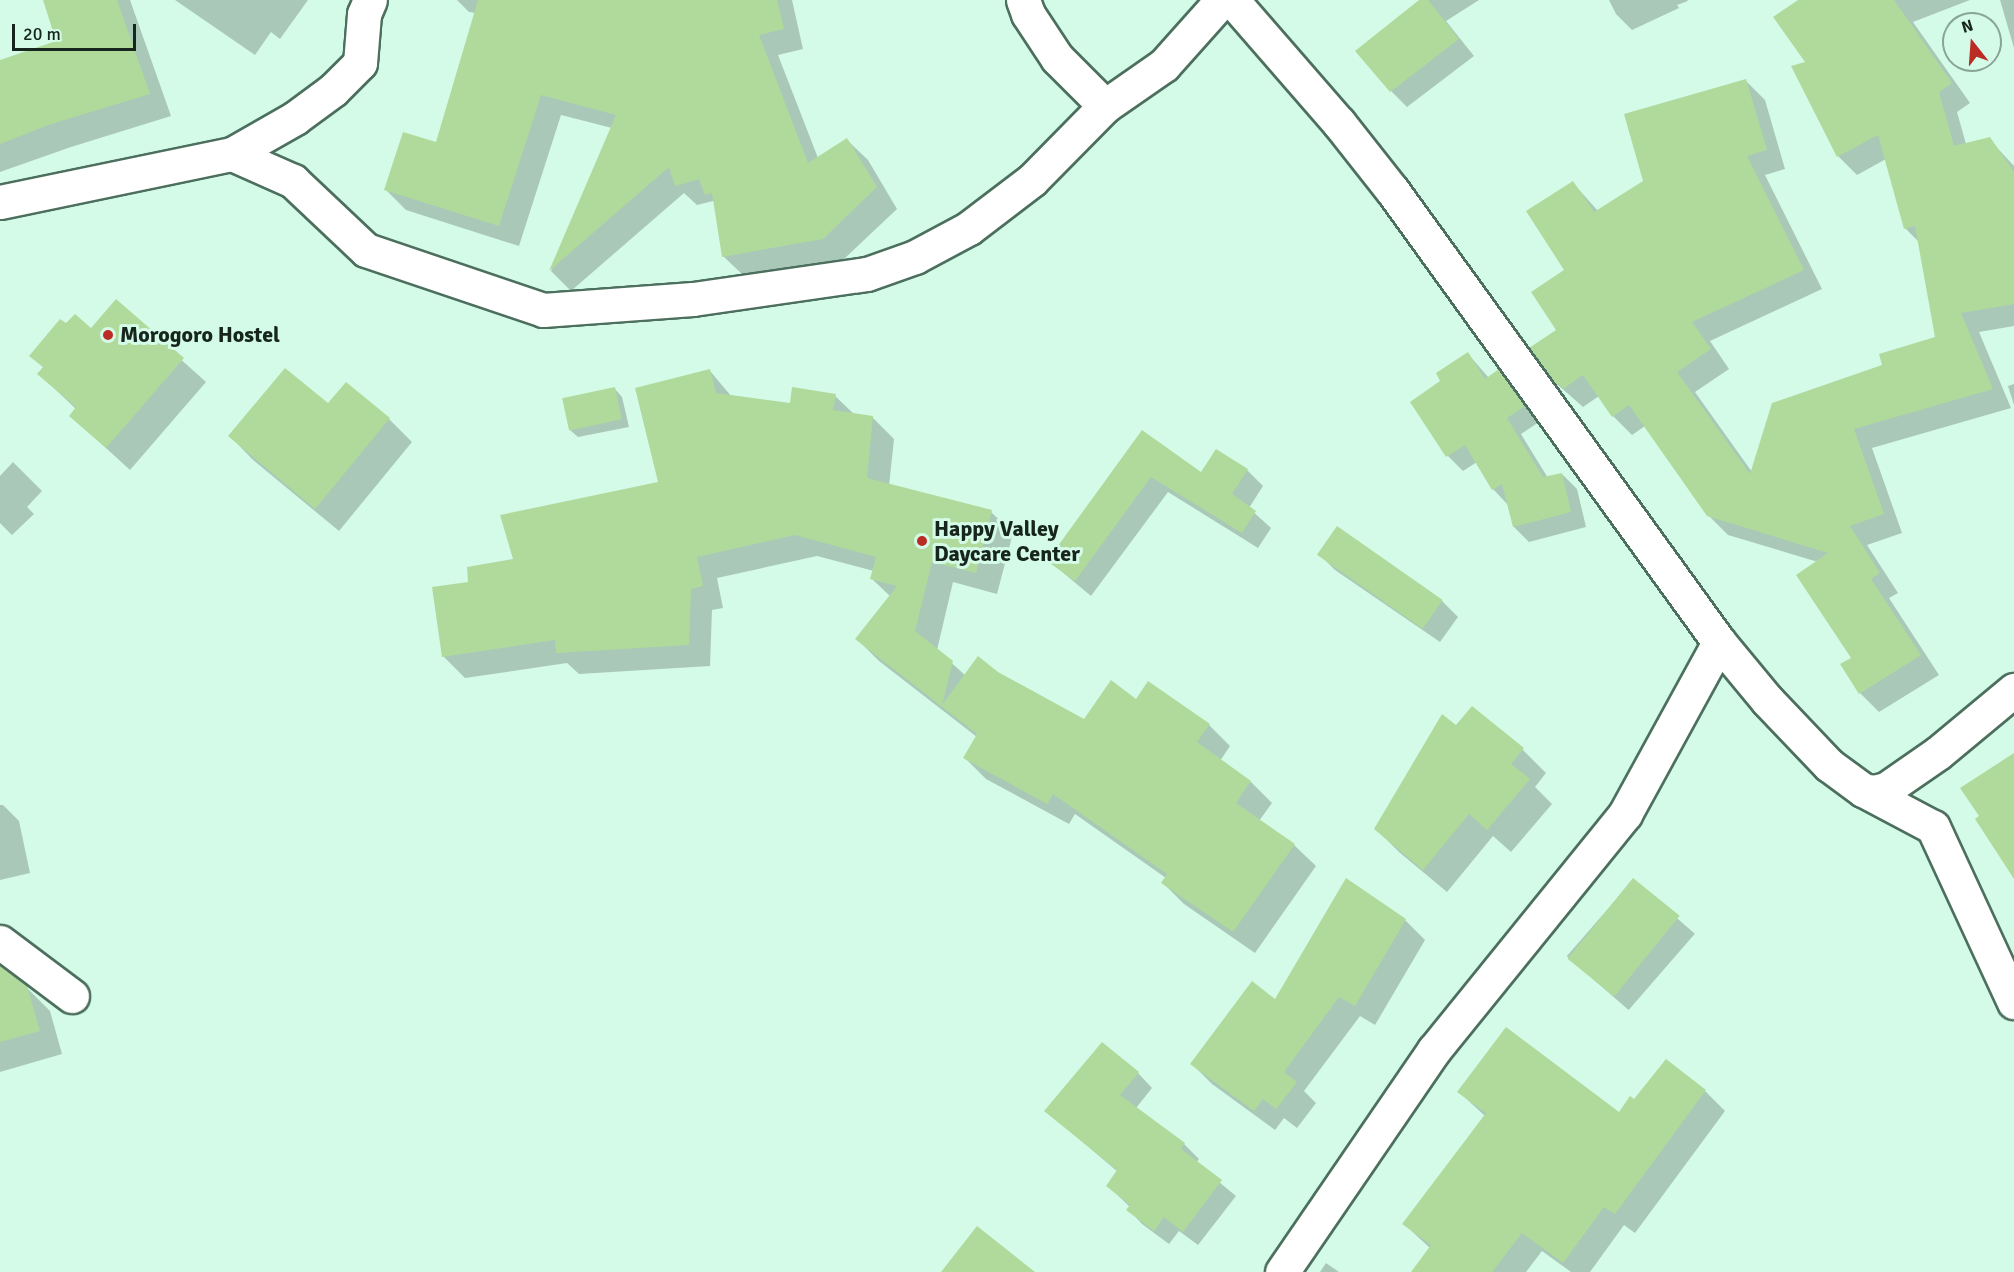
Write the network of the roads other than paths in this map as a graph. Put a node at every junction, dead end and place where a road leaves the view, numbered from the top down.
1 (370, 0) edge
2 (1023, 0) edge
3 (1222, 0) edge
4 (1232, 0) edge
5 (1105, 106) junction
6 (232, 154) junction
7 (0, 202) edge
8 (1719, 642) junction
9 (2014, 690) edge
10 (1863, 790) junction
11 (0, 942) edge
12 (72, 996) dead end
13 (2014, 1002) edge
14 (1282, 1272) edge

1 - 6 street
2 - 5 street
3 - 5 street
4 - 8 street
5 - 6 street
6 - 7 street
8 - 10 street
8 - 14 street
9 - 10 street
10 - 13 street
11 - 12 street

